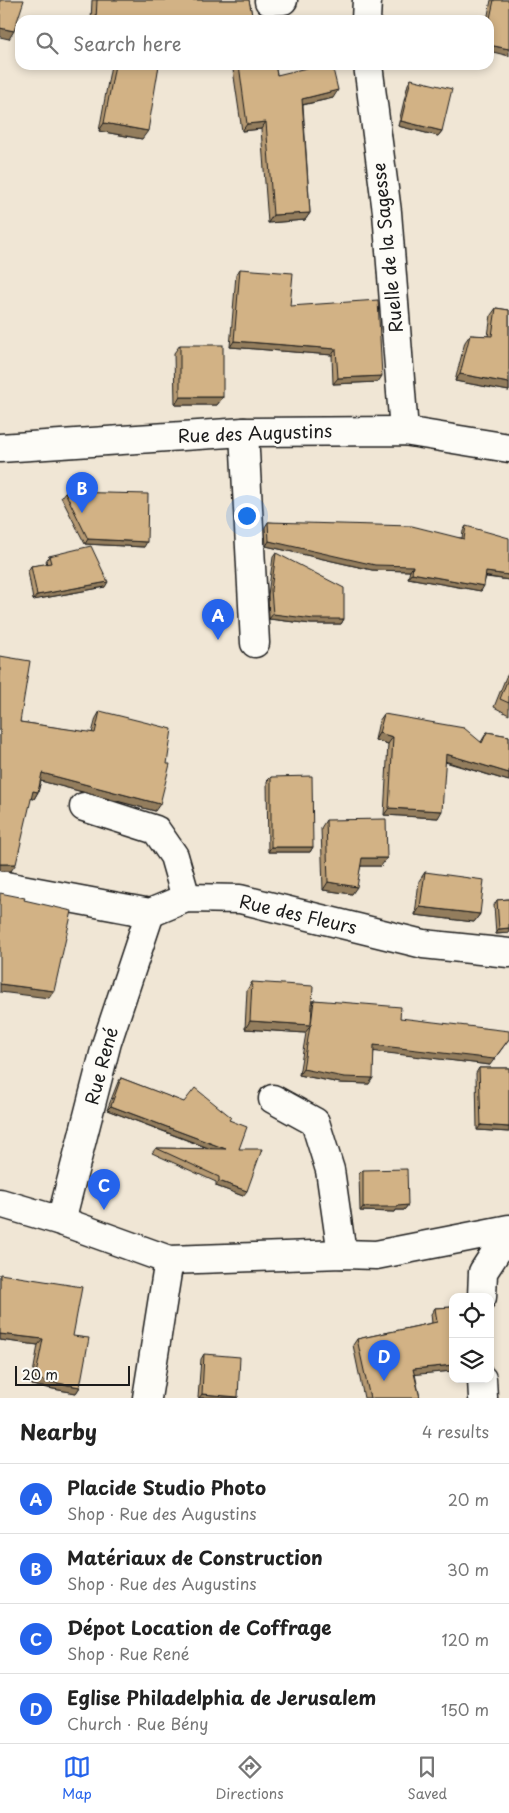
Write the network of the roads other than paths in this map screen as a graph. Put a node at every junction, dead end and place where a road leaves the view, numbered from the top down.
1 (367, 0) edge
2 (366, 15) edge
3 (369, 70) edge
4 (404, 431) junction
5 (244, 432) junction
6 (0, 448) edge
7 (509, 448) edge
8 (255, 643) dead end
9 (84, 807) dead end
10 (0, 886) edge
11 (186, 898) junction
12 (150, 913) junction
13 (509, 953) edge
14 (273, 1099) dead end
15 (0, 1203) edge
16 (61, 1222) junction
17 (509, 1228) edge
18 (509, 1236) edge
19 (342, 1254) junction
20 (169, 1260) junction
21 (482, 1293) edge
22 (482, 1383) edge
23 (148, 1398) edge
24 (483, 1398) edge

1 - 2 street
3 - 4 street, Ruelle de la Sagesse
4 - 5 street, Rue des Augustins
4 - 7 street, Rue des Augustins
5 - 6 street, Rue des Augustins
5 - 8 street
9 - 11 street
10 - 12 street
11 - 12 street, Rue des Fleurs
11 - 13 street, Rue des Fleurs
12 - 16 street, Rue René
14 - 19 street
15 - 16 street
16 - 20 street
17 - 19 street
18 - 21 street
19 - 20 street
20 - 23 street
22 - 24 street

